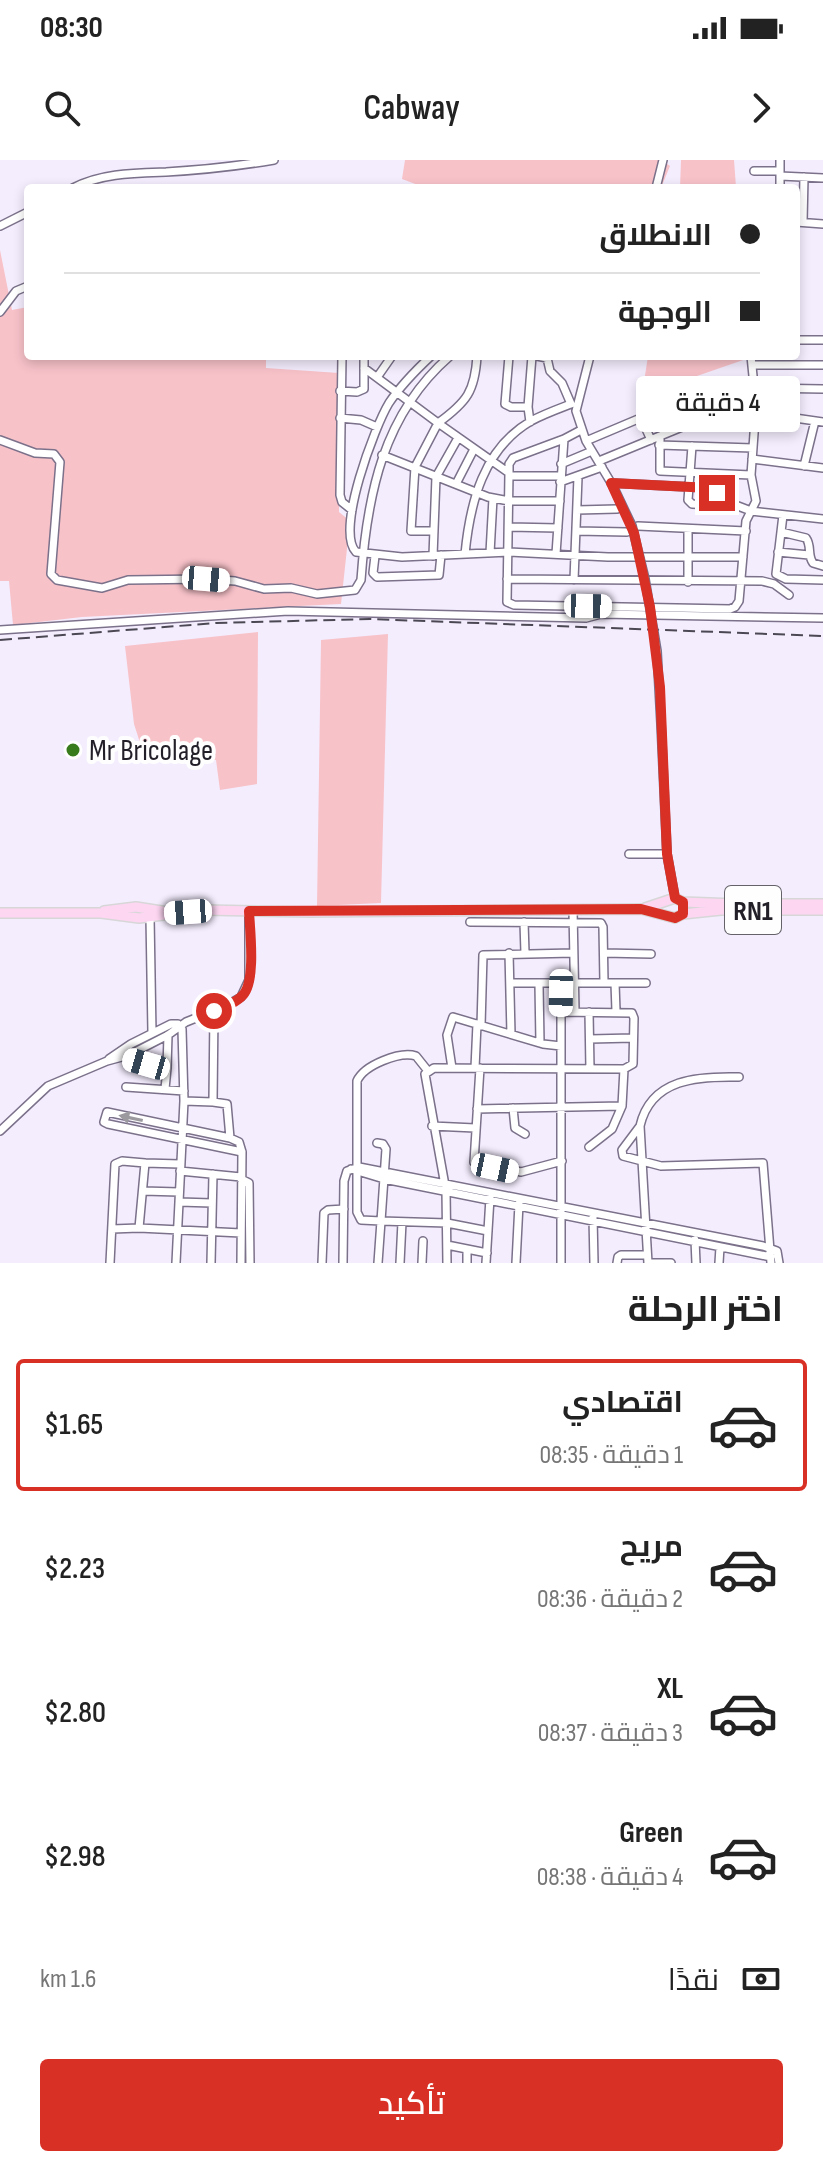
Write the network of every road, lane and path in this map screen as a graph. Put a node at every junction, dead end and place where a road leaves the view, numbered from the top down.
1 (274, 160) edge
2 (663, 160) edge
3 (780, 160) edge
4 (754, 171) dead end
5 (780, 174) junction
6 (804, 177) junction
7 (823, 178) edge
8 (81, 184) edge
9 (657, 184) edge
10 (780, 184) edge
11 (800, 213) edge
12 (24, 214) edge
13 (800, 222) edge
14 (823, 224) edge
15 (0, 226) edge
16 (24, 288) edge
17 (2, 308) edge
18 (800, 340) edge
19 (823, 340) edge
20 (342, 360) edge
21 (364, 360) edge
22 (393, 360) edge
23 (427, 360) edge
24 (447, 360) edge
25 (477, 360) edge
26 (509, 360) edge
27 (534, 360) edge
28 (547, 360) edge
29 (589, 360) edge
30 (751, 360) edge
31 (752, 365) junction
32 (823, 365) edge
33 (364, 368) junction
34 (378, 376) junction
35 (823, 389) edge
36 (340, 391) junction
37 (398, 391) junction
38 (755, 397) junction
39 (411, 401) junction
40 (528, 407) junction
41 (708, 417) junction
42 (340, 418) junction
43 (641, 418) junction
44 (530, 422) junction
45 (755, 422) junction
46 (819, 422) edge
47 (438, 423) junction
48 (377, 427) junction
49 (581, 430) junction
50 (458, 438) junction
51 (564, 439) junction
52 (0, 440) edge
53 (651, 440) junction
54 (660, 440) junction
55 (586, 441) junction
56 (692, 446) junction
57 (753, 448) junction
58 (474, 449) junction
59 (592, 451) junction
60 (382, 455) junction
61 (752, 459) junction
62 (490, 461) junction
63 (561, 464) junction
64 (600, 464) junction
65 (804, 466) junction
66 (415, 467) junction
67 (823, 468) edge
68 (689, 473) junction
69 (509, 475) junction
70 (751, 475) junction
71 (436, 477) junction
72 (578, 477) junction
73 (561, 479) junction
74 (456, 484) junction
75 (612, 484) junction
76 (689, 487) junction
77 (475, 492) junction
78 (493, 498) junction
79 (509, 501) junction
80 (560, 501) junction
81 (719, 506) junction
82 (617, 509) dead end
83 (352, 510) junction
84 (577, 510) junction
85 (751, 511) junction
86 (783, 515) junction
87 (823, 519) edge
88 (638, 526) dead end
89 (509, 527) junction
90 (558, 528) junction
91 (688, 529) junction
92 (434, 531) junction
93 (576, 531) junction
94 (746, 531) junction
95 (627, 532) dead end
96 (781, 532) junction
97 (509, 552) junction
98 (778, 552) junction
99 (490, 553) junction
100 (362, 554) junction
101 (465, 554) junction
102 (556, 554) junction
103 (437, 555) junction
104 (809, 555) junction
105 (375, 556) junction
106 (575, 556) junction
107 (687, 557) junction
108 (743, 557) junction
109 (823, 566) edge
110 (507, 579) junction
111 (574, 580) junction
112 (823, 580) edge
113 (688, 582) junction
114 (741, 583) junction
115 (789, 595) dead end
116 (823, 618) edge
117 (0, 630) edge
118 (629, 854) dead end
119 (667, 854) junction
120 (675, 900) junction
121 (823, 904) edge
122 (641, 909) junction
123 (517, 910) junction
124 (573, 910) junction
125 (823, 910) edge
126 (249, 911) junction
127 (0, 913) edge
128 (150, 913) junction
129 (667, 914) junction
130 (683, 914) junction
131 (470, 922) dead end
132 (520, 922) junction
133 (573, 922) junction
134 (509, 953) junction
135 (525, 953) junction
136 (573, 953) junction
137 (604, 953) junction
138 (651, 954) dead end
139 (510, 983) junction
140 (561, 983) junction
141 (574, 983) junction
142 (604, 983) junction
143 (615, 983) junction
144 (646, 983) dead end
145 (539, 984) junction
146 (214, 1011) junction
147 (616, 1011) junction
148 (561, 1012) junction
149 (575, 1012) junction
150 (589, 1012) junction
151 (479, 1025) junction
152 (180, 1026) junction
153 (152, 1033) junction
154 (511, 1034) junction
155 (168, 1035) junction
156 (633, 1038) junction
157 (590, 1039) junction
158 (540, 1043) junction
159 (561, 1046) junction
160 (124, 1057) junction
161 (107, 1061) junction
162 (167, 1068) junction
163 (452, 1068) junction
164 (477, 1068) junction
165 (562, 1068) junction
166 (590, 1069) junction
167 (624, 1069) junction
168 (428, 1071) junction
169 (739, 1077) dead end
170 (126, 1087) dead end
171 (165, 1089) junction
172 (184, 1091) junction
173 (184, 1101) junction
174 (213, 1102) junction
175 (622, 1106) junction
176 (562, 1107) junction
177 (513, 1108) junction
178 (477, 1109) junction
179 (432, 1126) junction
180 (640, 1126) junction
181 (183, 1128) junction
182 (475, 1128) junction
183 (0, 1131) edge
184 (525, 1134) dead end
185 (230, 1138) junction
186 (182, 1139) junction
187 (377, 1143) dead end
188 (589, 1147) dead end
189 (242, 1152) junction
190 (562, 1161) junction
191 (644, 1162) junction
192 (145, 1163) junction
193 (180, 1168) junction
194 (354, 1170) junction
195 (213, 1174) junction
196 (385, 1176) junction
197 (241, 1178) junction
198 (445, 1188) junction
199 (143, 1191) junction
200 (490, 1196) junction
201 (179, 1197) junction
202 (519, 1201) junction
203 (212, 1203) junction
204 (344, 1209) junction
205 (563, 1211) junction
206 (245, 1213) junction
207 (593, 1217) junction
208 (381, 1221) junction
209 (402, 1222) junction
210 (447, 1223) junction
211 (646, 1227) junction
212 (139, 1228) junction
213 (112, 1229) junction
214 (178, 1230) junction
215 (488, 1231) junction
216 (212, 1232) junction
217 (241, 1233) junction
218 (695, 1238) junction
219 (423, 1241) dead end
220 (447, 1245) junction
221 (720, 1247) junction
222 (467, 1249) junction
223 (487, 1253) junction
224 (771, 1256) edge
225 (647, 1260) edge
226 (110, 1263) edge
227 (176, 1263) edge
228 (211, 1263) edge
229 (241, 1263) edge
230 (250, 1263) edge
231 (322, 1263) edge
232 (343, 1263) edge
233 (378, 1263) edge
234 (400, 1263) edge
235 (422, 1263) edge
236 (447, 1263) edge
237 (467, 1263) edge
238 (486, 1263) edge
239 (516, 1263) edge
240 (561, 1263) edge
241 (594, 1263) edge
242 (617, 1263) edge
243 (671, 1263) edge
244 (696, 1263) edge
245 (719, 1263) edge
246 (779, 1263) edge

1 - 8 street
2 - 9 street
3 - 5 street
4 - 5 street
5 - 6 street
5 - 10 street
6 - 7 street
6 - 11 street
12 - 15 street
13 - 14 street
16 - 17 street
18 - 19 street
20 - 36 street
21 - 33 street
22 - 34 street
23 - 37 street
24 - 39 street
25 - 47 street
26 - 40 street
27 - 40 street
28 - 44 street
29 - 49 street
30 - 31 street
31 - 32 street
31 - 38 street
33 - 34 street
33 - 36 street
34 - 37 street
35 - 38 street
36 - 42 street
37 - 39 street
37 - 48 street
38 - 41 street
38 - 45 street
38 - 46 street
39 - 47 street
39 - 60 street
40 - 44 street
41 - 43 street
41 - 45 street
41 - 54 street
42 - 48 street
42 - 83 street
43 - 53 street
43 - 55 street
44 - 62 street
45 - 57 street
46 - 65 street
47 - 50 street
47 - 66 street
48 - 83 street
49 - 51 street
49 - 55 street
50 - 58 street
50 - 71 street
51 - 63 street
51 - 69 street
52 - 100 street
53 - 54 street
53 - 64 street
54 - 56 street
54 - 68 street
55 - 59 street
56 - 57 street
56 - 68 street
57 - 61 street
58 - 62 street
58 - 74 street
59 - 63 street
59 - 64 street
60 - 66 street
60 - 100 street
61 - 65 street
61 - 70 street
62 - 69 street
62 - 77 street
63 - 73 street
64 - 72 street
64 - 75 street
65 - 67 street
66 - 71 street
66 - 92 street
68 - 70 street
68 - 76 street
69 - 73 street
69 - 79 street
70 - 85 street
71 - 74 street
71 - 92 street
72 - 73 street
72 - 84 street
73 - 80 street
74 - 77 street
75 - 76 street
75 - 119 street, bridge
76 - 81 street
76 - 81 street
77 - 78 street
77 - 101 street
78 - 79 street
78 - 99 street
79 - 80 street
79 - 89 street
80 - 90 street
81 - 85 street
82 - 84 street
83 - 100 street
84 - 93 street
85 - 86 street
85 - 94 street
86 - 87 street
86 - 96 street
88 - 91 street
89 - 90 street
89 - 97 street
90 - 102 street
91 - 94 street
91 - 107 street
92 - 103 street
93 - 95 street
93 - 106 street
94 - 108 street
96 - 98 street
96 - 104 street
97 - 99 street
97 - 102 street
97 - 110 street
98 - 104 street
98 - 112 street
99 - 101 street
100 - 105 street
101 - 103 street
102 - 106 street
103 - 105 street
103 - 105 street
104 - 109 street
106 - 107 street
106 - 111 street
107 - 108 street
107 - 113 street
108 - 114 street
110 - 111 street
110 - 114 street
111 - 113 street
113 - 114 street
114 - 115 street
116 - 117 street
118 - 119 street
119 - 120 street
120 - 121 main road, RN1
120 - 122 main road, RN1
120 - 129 main road
120 - 130 main road, RN1
122 - 124 main road, RN1
122 - 129 main road, RN1
123 - 124 main road, RN1
123 - 126 main road, RN1
123 - 132 street
124 - 133 street
125 - 130 main road, RN1
126 - 128 main road, RN1
126 - 146 street
127 - 128 main road, RN1
128 - 153 street
129 - 130 main road, RN1
131 - 132 street
132 - 133 street
132 - 135 street
133 - 136 street
133 - 137 street
134 - 135 street
134 - 139 street
134 - 151 street
135 - 136 street
136 - 141 street
137 - 138 street
137 - 142 street
139 - 145 street
139 - 154 street
140 - 141 street
140 - 145 street
140 - 148 street
141 - 142 street
141 - 149 street
142 - 143 street
143 - 144 street
143 - 147 street
145 - 158 street
146 - 152 street
146 - 174 street
147 - 150 street
147 - 156 street
148 - 149 street
148 - 159 street
149 - 150 street
150 - 157 street
151 - 154 street
151 - 163 street
151 - 164 street
152 - 153 street
152 - 155 street
152 - 172 street
153 - 161 street
154 - 158 street
155 - 160 street
155 - 162 street
156 - 157 street
156 - 167 street
157 - 166 street
158 - 159 street
159 - 165 street
160 - 161 street
160 - 162 street
161 - 183 street
162 - 171 street
163 - 164 street
163 - 168 street
164 - 165 street
164 - 178 street
165 - 166 street
165 - 176 street
166 - 167 street
167 - 175 street
168 - 179 street
168 - 194 street
169 - 180 street
170 - 171 street
171 - 172 street
172 - 173 street
173 - 174 street
173 - 181 street
174 - 185 street
175 - 176 street
175 - 188 street
176 - 177 street
176 - 190 street
177 - 178 street
177 - 184 street
178 - 182 street
179 - 182 street
179 - 198 street
180 - 191 street
180 - 191 street
181 - 185 street
181 - 186 street
181 -> 186 street
182 - 190 street
185 - 189 street
186 - 189 street
186 - 193 street
187 - 196 street
189 - 197 street
190 - 205 street
191 - 211 street
191 - 224 street
192 - 193 street
192 - 199 street
192 - 213 street
193 - 195 street
193 - 201 street
194 - 196 street
194 - 204 street
194 - 208 street
195 - 197 street
195 - 203 street
196 - 198 street
196 - 208 street
197 - 206 street
198 - 200 street
198 - 210 street
199 - 201 street
199 - 212 street
200 - 202 street
200 - 215 street
201 - 203 street
201 - 214 street
202 - 205 street
202 - 239 street
203 - 216 street
204 - 231 street
204 - 232 street
205 - 207 street
205 - 240 street
206 - 217 street
206 - 230 street
207 - 211 street
207 - 241 street
208 - 209 street
208 - 233 street
209 - 210 street
209 - 234 street
210 - 215 street
210 - 220 street
211 - 218 street
211 - 225 street
212 - 213 street
212 - 214 street
213 - 226 street
214 - 216 street
214 - 227 street
215 - 223 street
216 - 217 street
216 - 228 street
217 - 229 street
218 - 221 street
218 - 224 street
218 - 244 street
219 - 235 street
220 - 222 street
220 - 236 street
221 - 224 street
221 - 245 street
222 - 223 street
222 - 237 street
223 - 238 street
224 - 246 street
225 - 242 street
225 - 243 street

